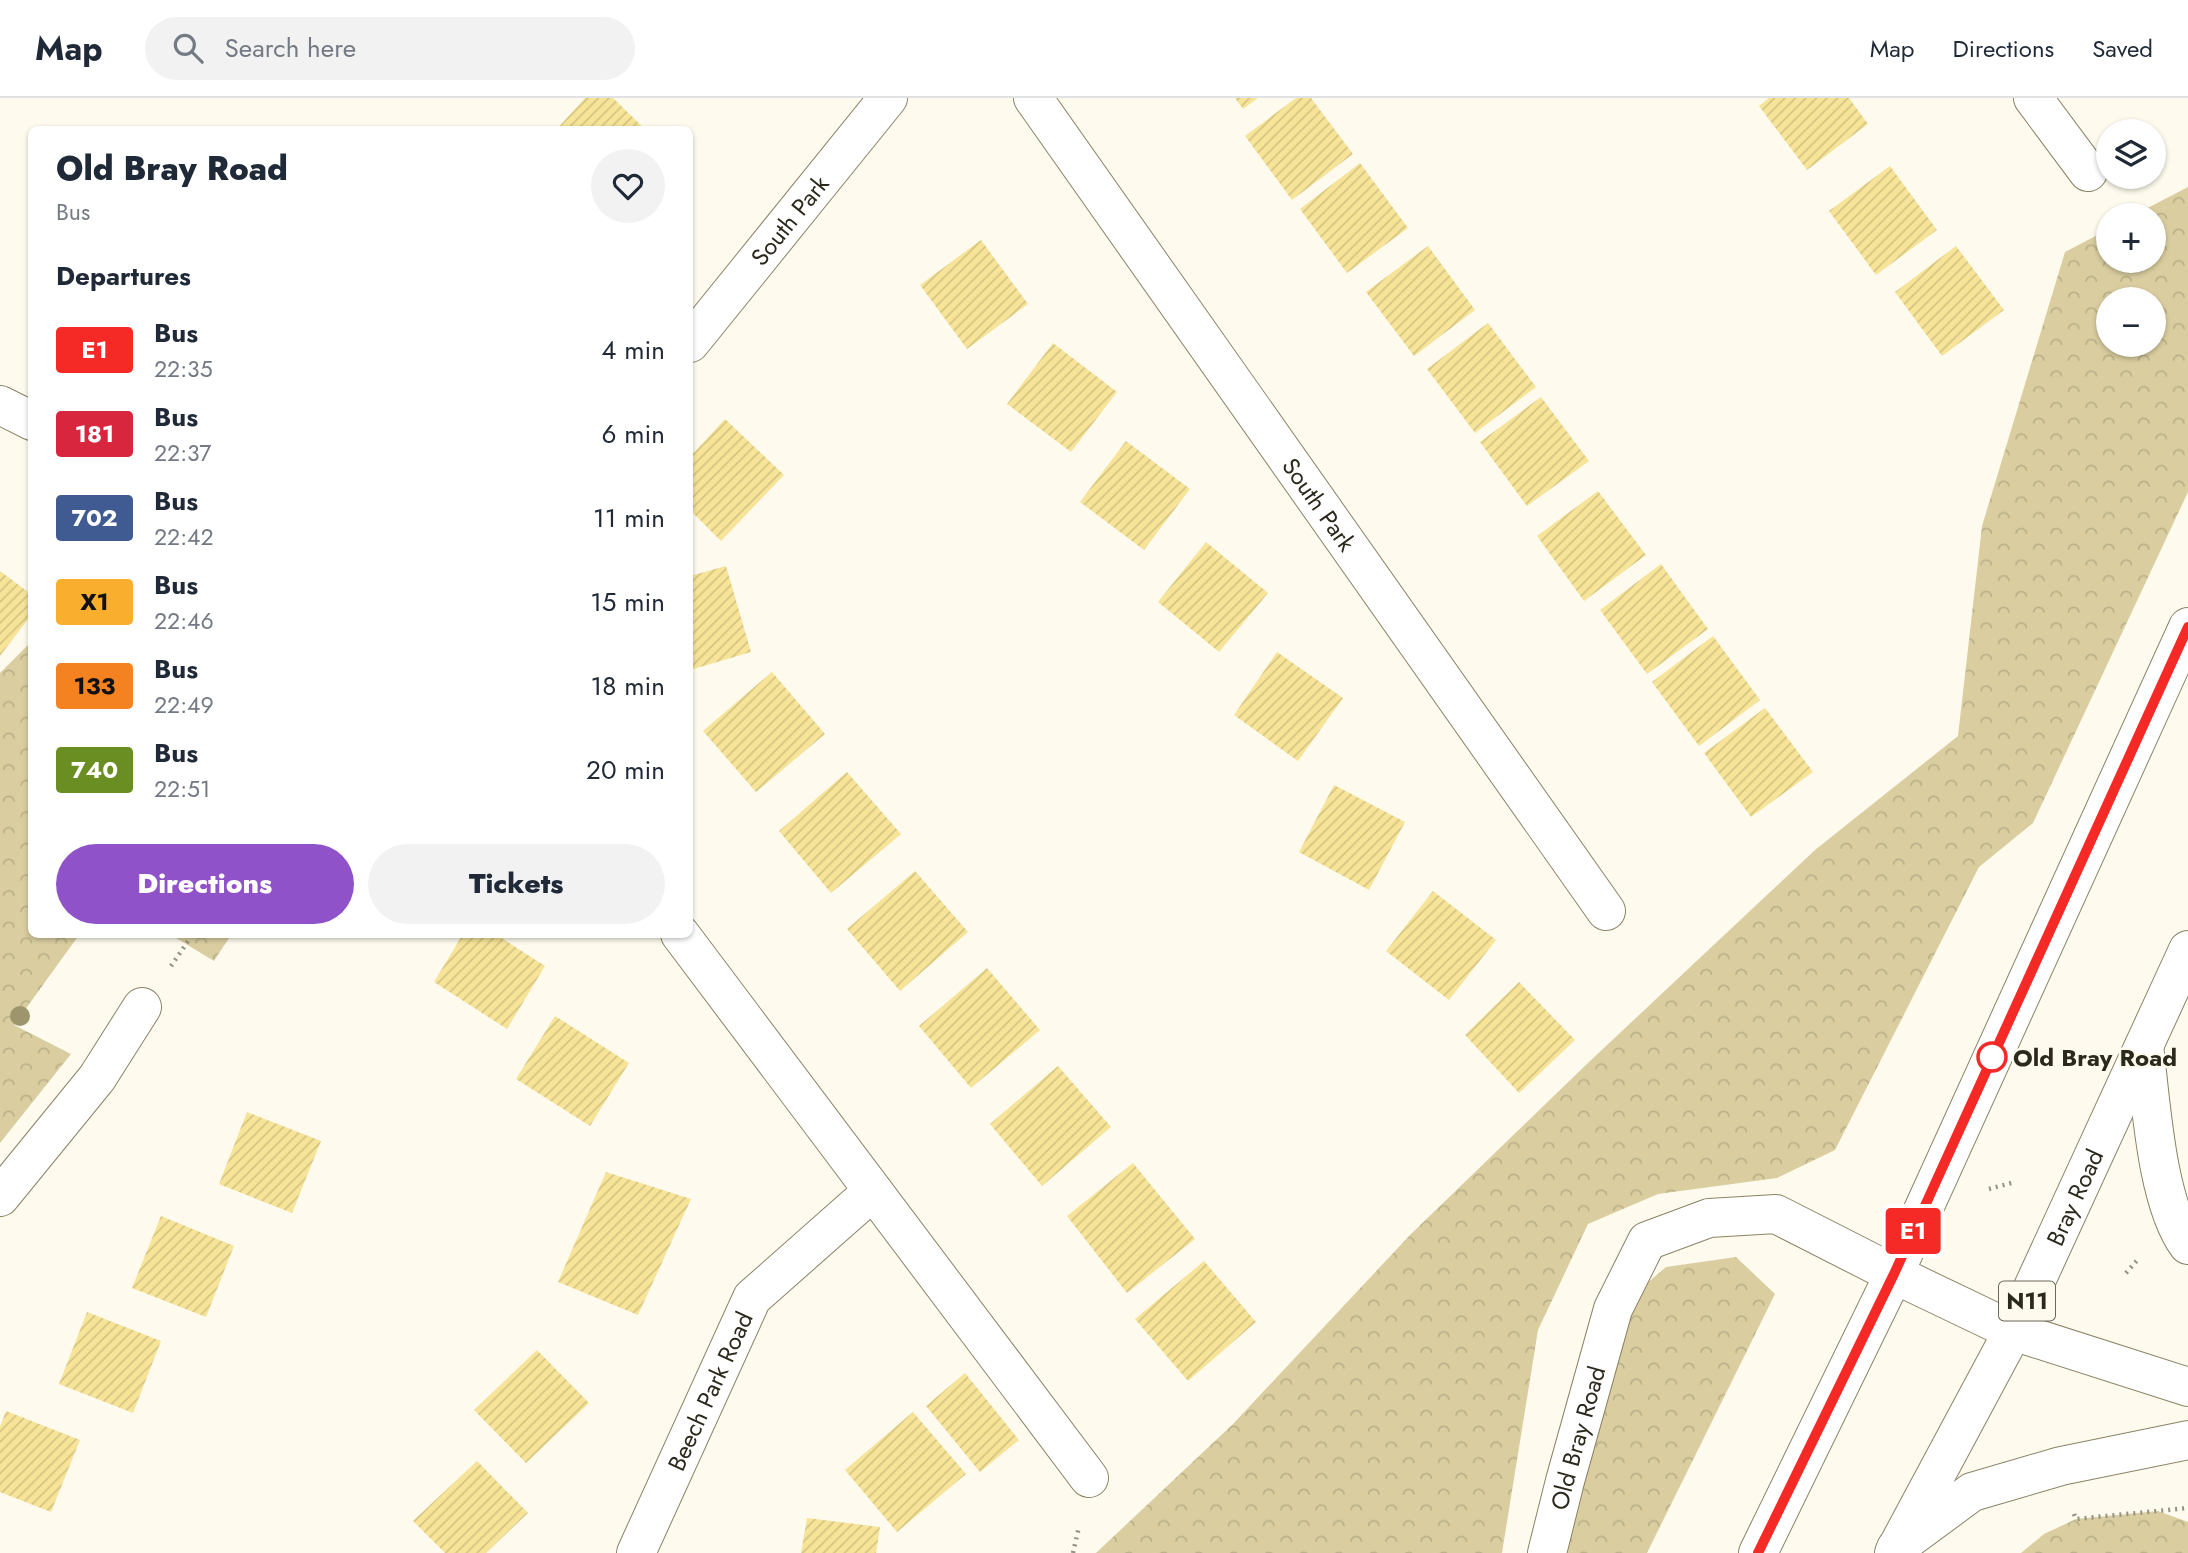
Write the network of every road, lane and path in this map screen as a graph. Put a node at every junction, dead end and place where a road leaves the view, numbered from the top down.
1 (888, 98) edge
2 (1033, 98) edge
3 (2033, 98) edge
4 (2088, 172) dead end
5 (693, 339) edge
6 (0, 405) edge
7 (28, 419) edge
8 (2188, 627) edge
9 (1606, 911) dead end
10 (683, 938) edge
11 (2188, 950) edge
12 (142, 1007) dead end
13 (2144, 1046) junction
14 (2015, 1182) dead end
15 (873, 1191) junction
16 (1983, 1191) dead end
17 (0, 1197) edge
18 (2188, 1245) edge
19 (1894, 1274) junction
20 (2013, 1331) junction
21 (2188, 1387) edge
22 (2188, 1440) edge
23 (1089, 1478) dead end
24 (2188, 1508) edge
25 (2073, 1510) dead end
26 (1895, 1551) edge
27 (636, 1553) edge
28 (1547, 1553) edge
29 (1758, 1553) edge

1 - 5 main road, South Park
2 - 9 main road, South Park
3 - 4 main road
6 - 7 main road
8 - 19 main road
10 - 15 main road
11 - 13 main road, Bray Road / N11
12 - 17 main road
13 - 18 main road
13 - 20 main road, Bray Road / N11
14 - 16 path
15 - 23 main road
15 - 27 main road, Beech Park Road
19 - 20 main road, Old Bray Road
19 - 28 main road, Old Bray Road
19 - 29 main road
20 - 21 main road, Old Bray Road
20 - 26 main road, Bray Road / N11
22 - 26 main road
24 - 25 path

